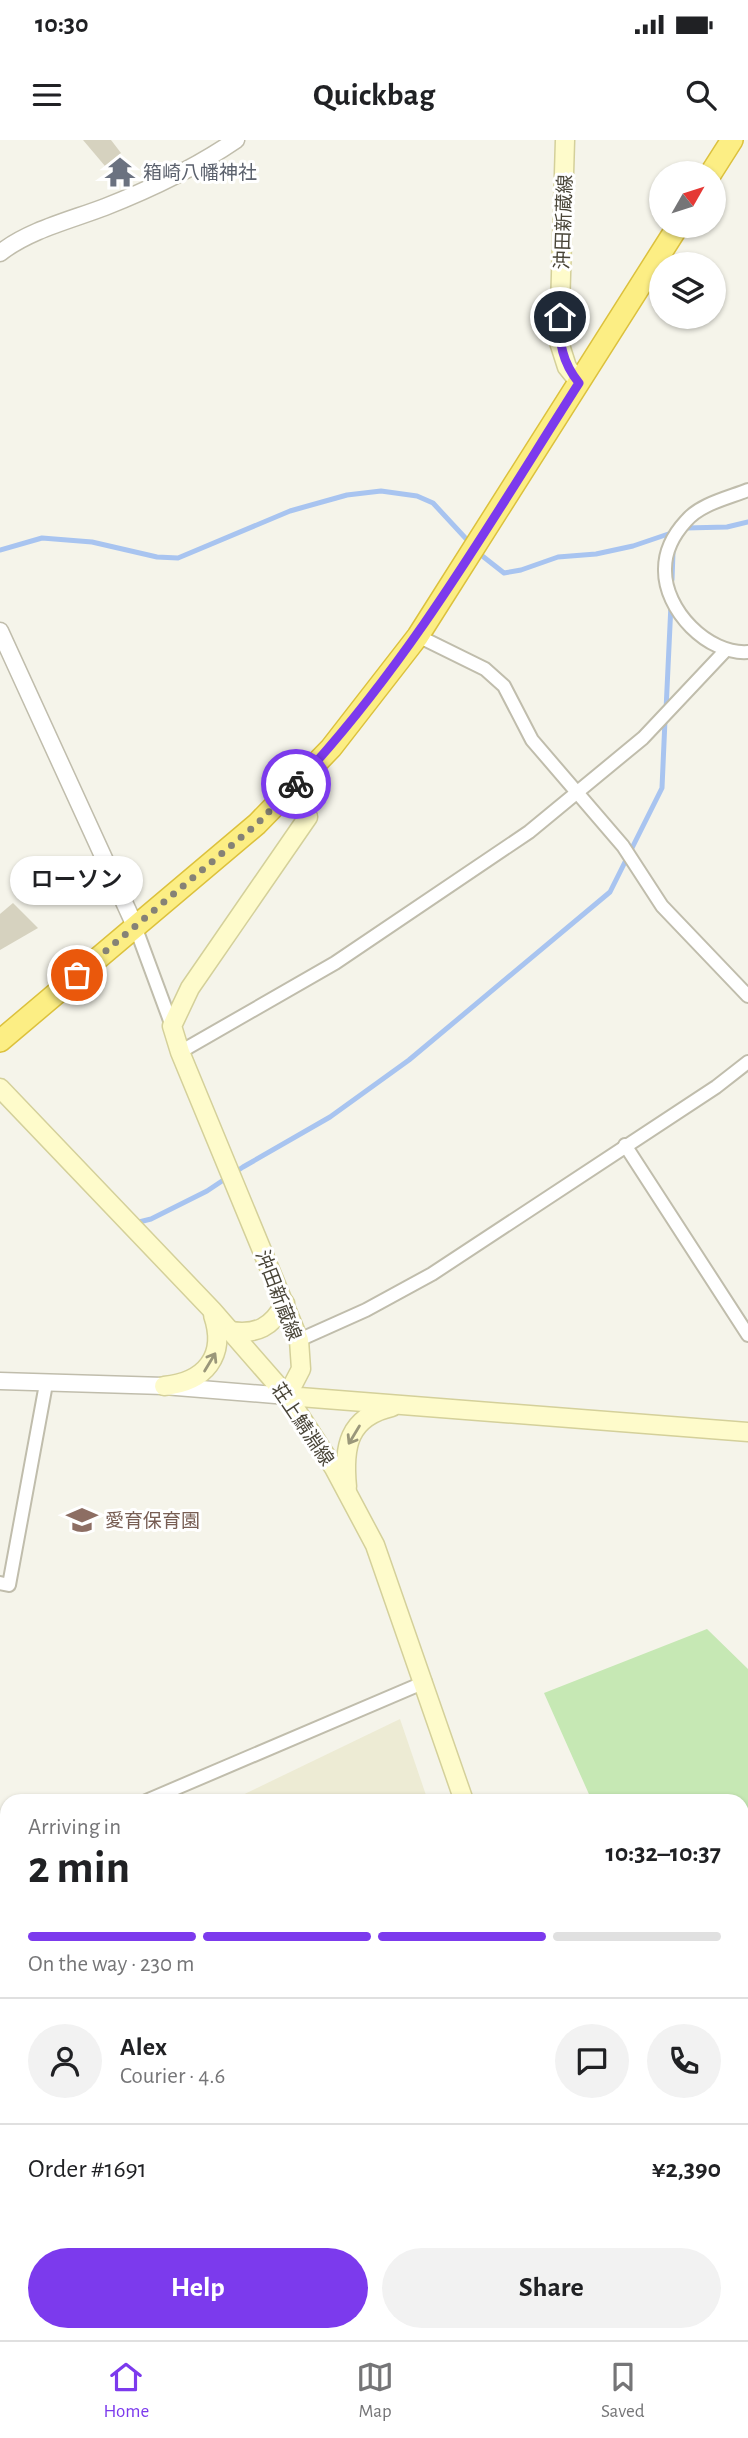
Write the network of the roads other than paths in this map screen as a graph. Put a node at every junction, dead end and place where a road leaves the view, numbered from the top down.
1 (236, 140) edge
2 (565, 140) edge
3 (732, 140) edge
4 (719, 161) edge
5 (670, 238) edge
6 (0, 253) edge
7 (579, 383) junction
8 (748, 490) edge
9 (0, 631) edge
10 (418, 636) junction
11 (725, 651) junction
12 (748, 652) edge
13 (576, 792) junction
14 (288, 794) junction
15 (135, 926) junction
16 (748, 996) edge
17 (172, 1026) junction
18 (0, 1041) edge
19 (180, 1052) junction
20 (748, 1062) edge
21 (0, 1088) edge
22 (625, 1145) junction
23 (285, 1303) junction
24 (212, 1310) junction
25 (230, 1331) junction
26 (748, 1335) edge
27 (299, 1340) junction
28 (0, 1381) edge
29 (46, 1384) junction
30 (164, 1386) junction
31 (287, 1395) junction
32 (403, 1405) junction
33 (748, 1432) edge
34 (347, 1493) junction
35 (0, 1583) edge
36 (425, 1682) junction
37 (162, 1794) edge
38 (462, 1794) edge

1 - 6 street
2 - 7 main road, 沖田新蔵線
3 - 4 highway
5 - 7 highway
7 - 10 highway
8 - 11 street
9 - 15 street
10 - 13 street
10 - 14 highway
11 - 12 street
11 - 13 street
13 - 16 street
13 - 19 street
14 - 15 highway
14 - 17 main road
15 - 17 street
15 - 18 highway
17 - 19 main road, 沖田新蔵線
19 - 23 main road, 沖田新蔵線
20 - 22 street
21 - 24 main road, 荘上鯖淵線
22 - 26 street
22 - 27 street
23 - 25 main road
23 - 27 main road, 沖田新蔵線
24 - 25 main road, 荘上鯖淵線
30 -> 24 main road
25 - 31 main road, 荘上鯖淵線
27 - 31 main road, 沖田新蔵線
28 - 29 street
29 - 30 street
29 - 35 street
30 - 31 street
31 - 32 main road
31 - 34 main road, 荘上鯖淵線
32 - 33 main road
32 -> 34 main road
34 - 36 main road, 荘上鯖淵線
36 - 37 street
36 - 38 main road, 荘上鯖淵線

